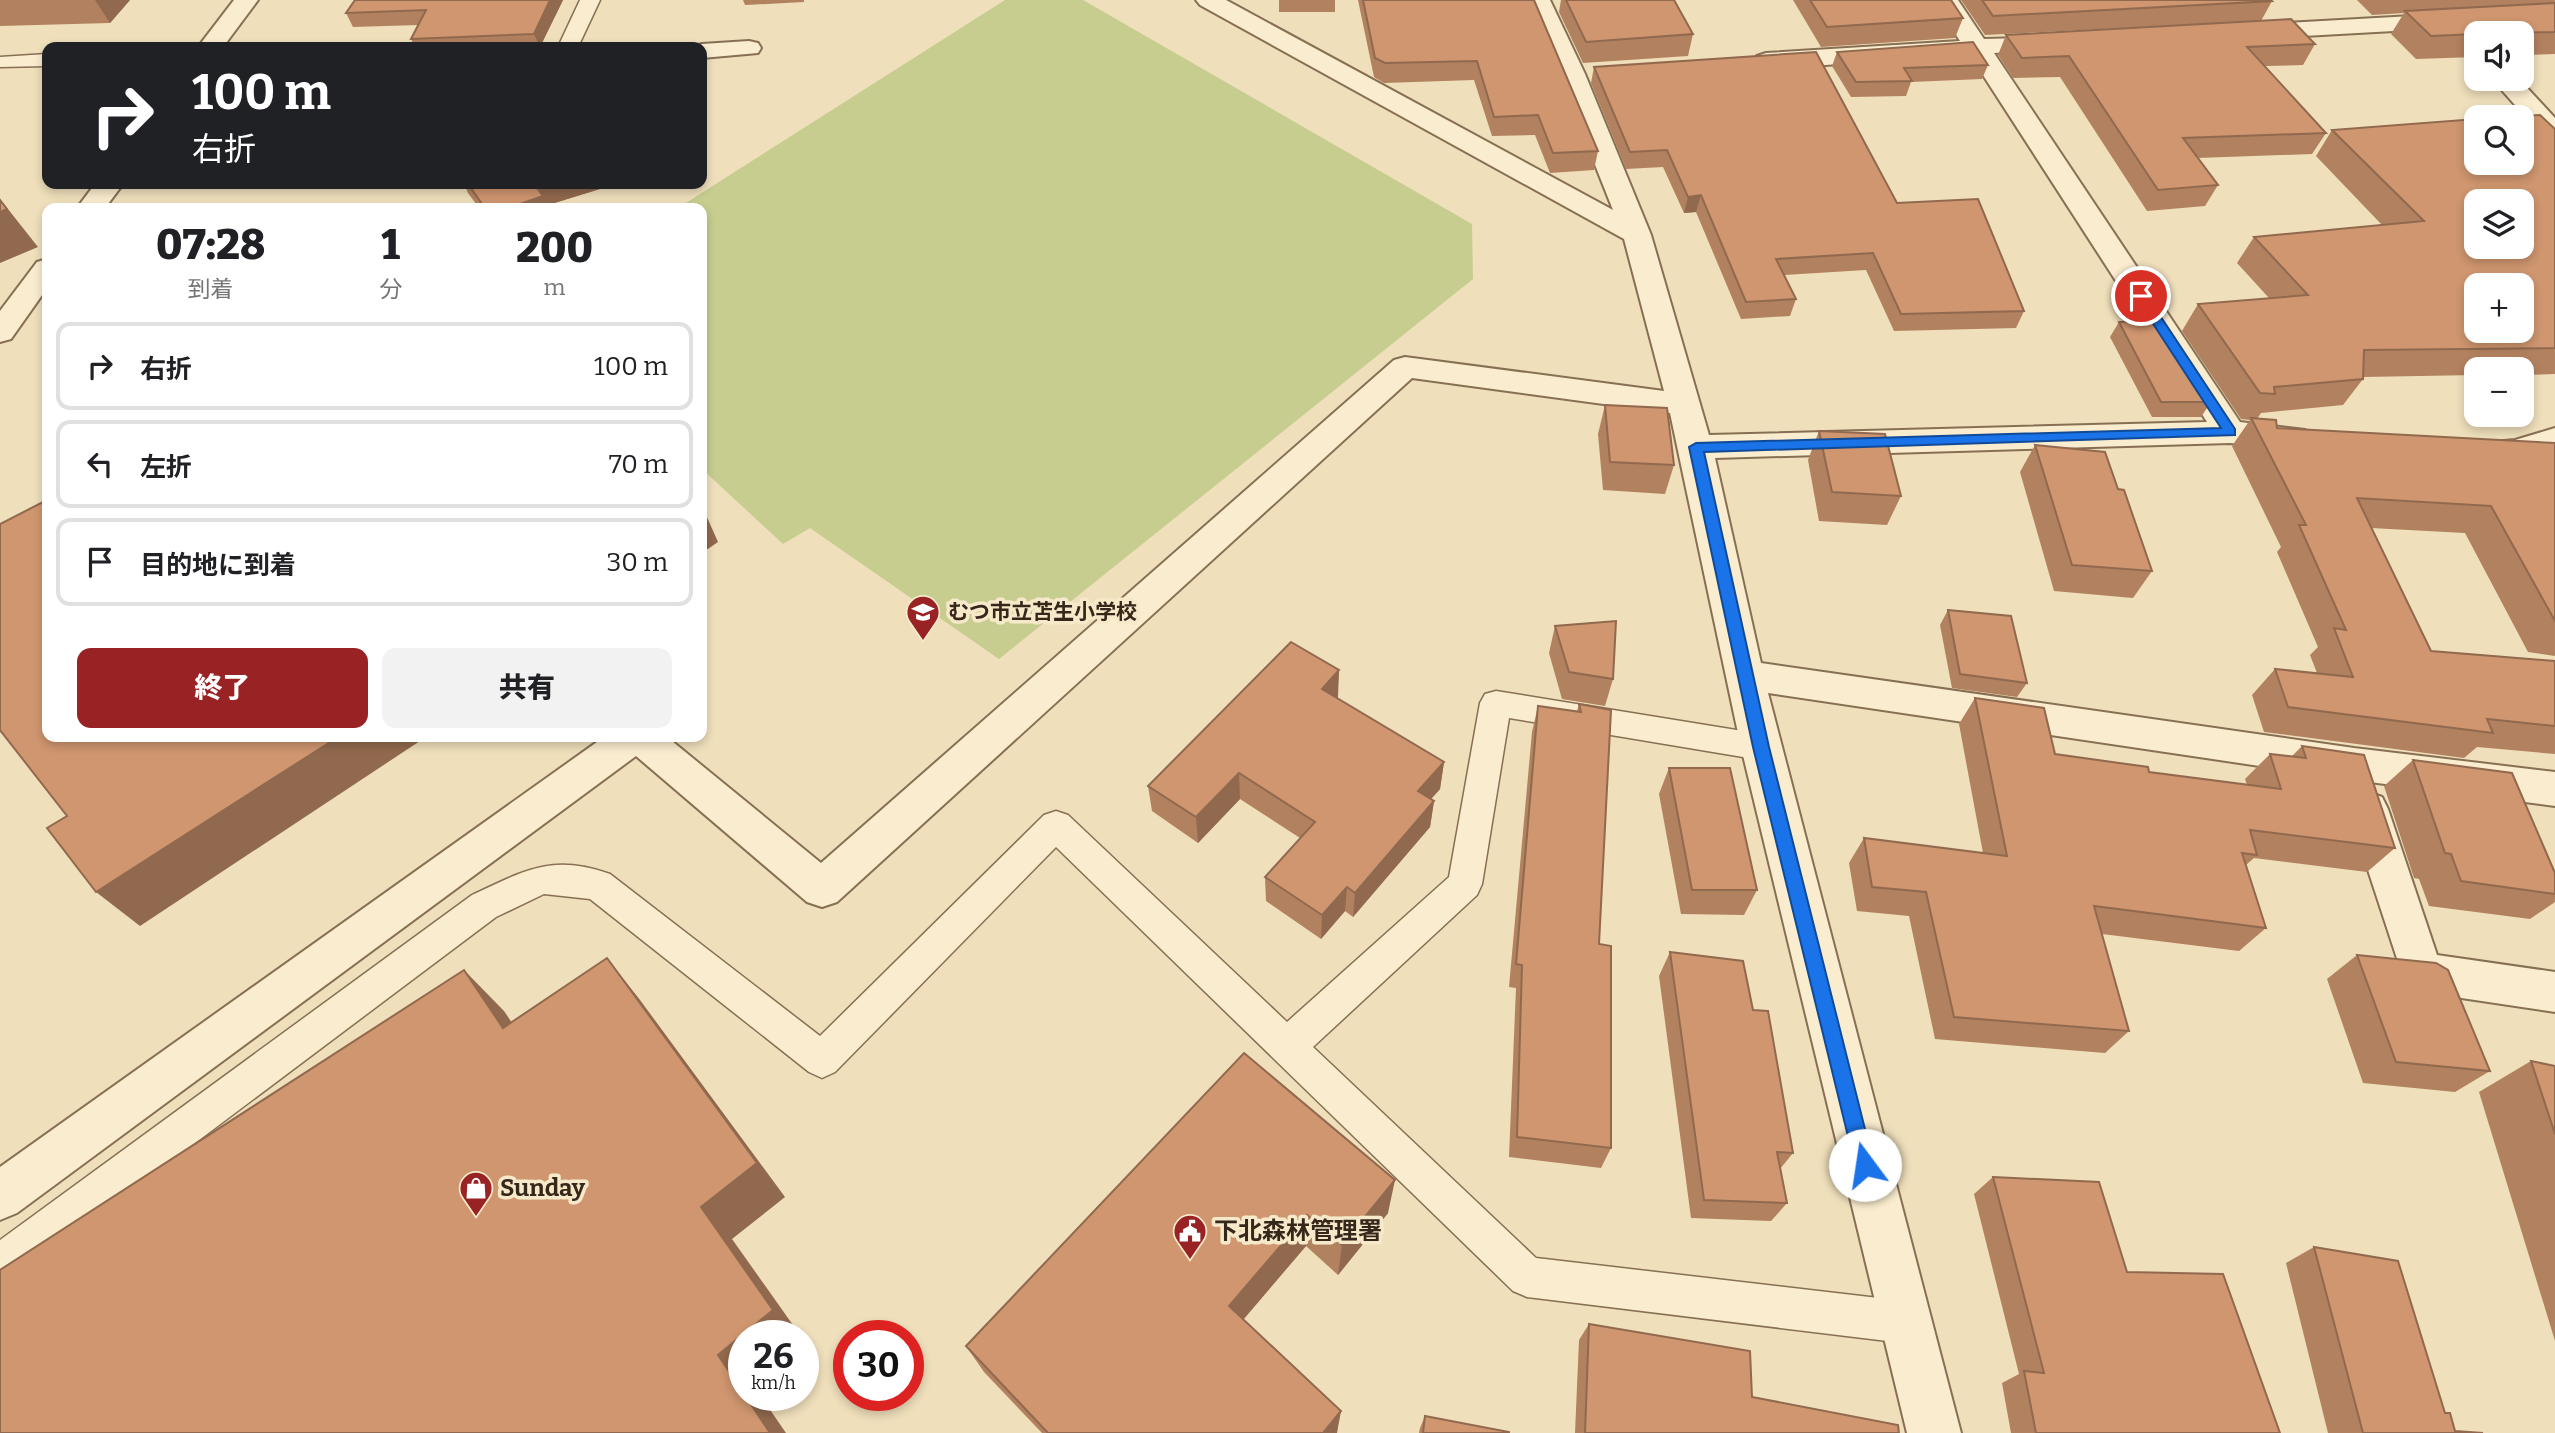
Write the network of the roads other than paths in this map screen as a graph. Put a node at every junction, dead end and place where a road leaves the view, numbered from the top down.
1 (246, 0) edge
2 (590, 0) edge
3 (1208, 0) edge
4 (1538, 0) edge
5 (1946, 0) edge
6 (2429, 0) edge
7 (2555, 15) edge
8 (2452, 21) junction
9 (2228, 33) edge
10 (2464, 34) edge
11 (2075, 41) edge
12 (214, 42) edge
13 (570, 42) edge
14 (1977, 46) junction
15 (749, 48) dead end
16 (707, 51) edge
17 (42, 61) edge
18 (4, 62) dead end
19 (1747, 62) edge
20 (2516, 91) edge
21 (2555, 134) edge
22 (1637, 235) junction
23 (42, 275) edge
24 (0, 332) edge
25 (1683, 404) junction
26 (2230, 432) junction
27 (2555, 439) edge
28 (2324, 440) edge
29 (1696, 447) junction
30 (2467, 451) edge
31 (1745, 675) junction
32 (626, 742) edge
33 (646, 742) edge
34 (1761, 747) junction
35 (2354, 764) junction
36 (2555, 789) edge
37 (2555, 992) edge
38 (1287, 1046) junction
39 (0, 1196) edge
40 (0, 1265) edge
41 (1903, 1322) junction
42 (1934, 1433) edge

1 - 12 street
2 - 13 lane
3 - 22 street
4 - 22 street
5 - 14 street
6 - 8 street
7 - 8 street
8 - 9 street
8 - 10 street
11 - 14 street
14 - 19 street
14 - 26 street
15 - 16 street
17 - 18 lane
20 - 21 street
22 - 25 street
23 - 24 street
25 - 29 street
25 - 33 street
26 - 28 street
26 - 29 street
27 - 30 street
29 - 31 street
31 - 34 street
31 - 35 street
32 - 39 street
34 - 38 lane
34 - 41 street
35 - 36 street
35 - 37 street
38 - 40 lane
38 - 41 lane
41 - 42 street

